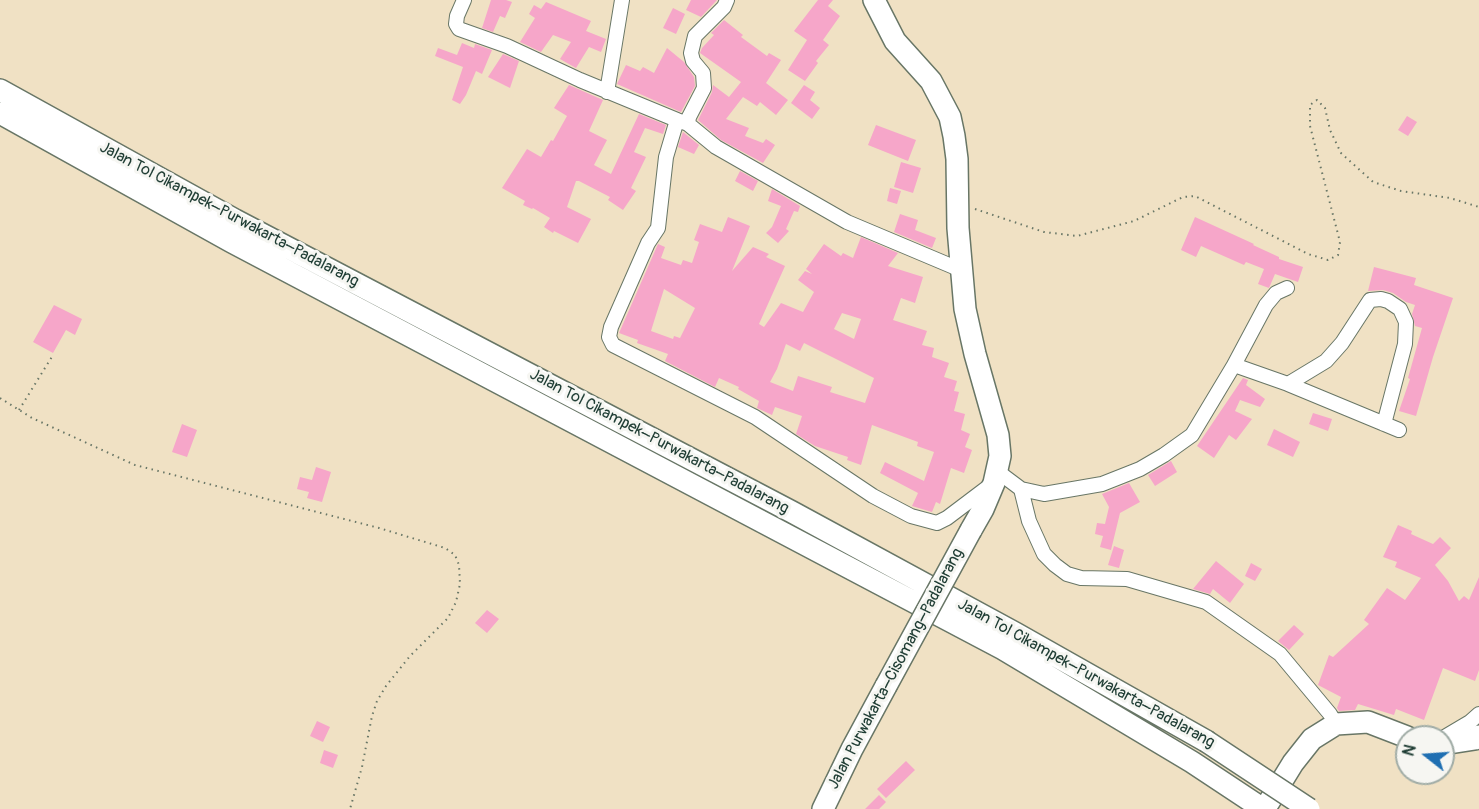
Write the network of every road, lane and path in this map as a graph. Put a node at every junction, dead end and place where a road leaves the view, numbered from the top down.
1 (464, 0) edge
2 (622, 0) edge
3 (728, 0) edge
4 (874, 0) edge
5 (0, 90) edge
6 (607, 92) junction
7 (0, 113) edge
8 (683, 122) junction
9 (958, 204) junction
10 (1479, 207) edge
11 (961, 270) junction
12 (1287, 288) dead end
13 (53, 355) dead end
14 (1234, 365) junction
15 (1288, 384) junction
16 (0, 398) edge
17 (19, 410) junction
18 (1384, 424) junction
19 (1399, 430) dead end
20 (995, 477) junction
21 (1021, 489) junction
22 (1479, 714) edge
23 (1336, 724) junction
24 (1455, 731) edge
25 (1395, 732) edge
26 (1479, 736) edge
27 (1455, 742) edge
28 (350, 809) edge
29 (823, 809) edge
30 (1264, 809) edge
31 (1309, 809) edge

1 - 6 street
2 - 6 street
3 - 8 street
4 - 9 highway
5 - 31 highway, Jalan Tol Cikampek–Purwakarta–Padalarang, bridge
6 - 8 street
7 - 30 highway, Jalan Tol Cikampek–Purwakarta–Padalarang
8 - 11 street
8 - 20 street
9 - 10 path
9 - 11 highway
11 - 20 highway
12 - 14 street
13 - 17 path
14 - 15 street
14 - 21 street
15 - 18 street
15 - 18 street
16 - 17 path
17 - 28 path
18 - 19 street
20 - 21 street
20 - 29 highway, Jalan Purwakarta–Cisomang–Padalarang, bridge
21 - 23 street
22 - 24 street
23 - 25 highway
23 - 30 highway
26 - 27 highway

